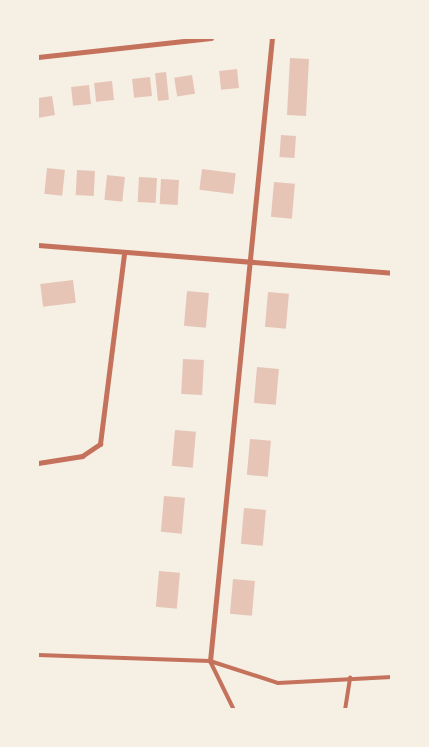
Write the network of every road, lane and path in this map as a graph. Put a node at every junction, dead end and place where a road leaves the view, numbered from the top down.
1 (210, 38) edge
2 (272, 38) edge
3 (38, 57) edge
4 (38, 245) edge
5 (124, 256) junction
6 (252, 261) junction
7 (392, 273) edge
8 (38, 462) edge
9 (38, 655) edge
10 (210, 661) junction
11 (350, 677) junction
12 (392, 677) edge
13 (234, 710) edge
14 (345, 710) edge

1 - 3 street
2 - 6 street
4 - 5 street
5 - 6 street
5 - 8 street
6 - 7 street
6 - 10 street
9 - 10 lane
10 - 11 lane
10 - 13 lane
11 - 12 lane
11 - 14 lane

